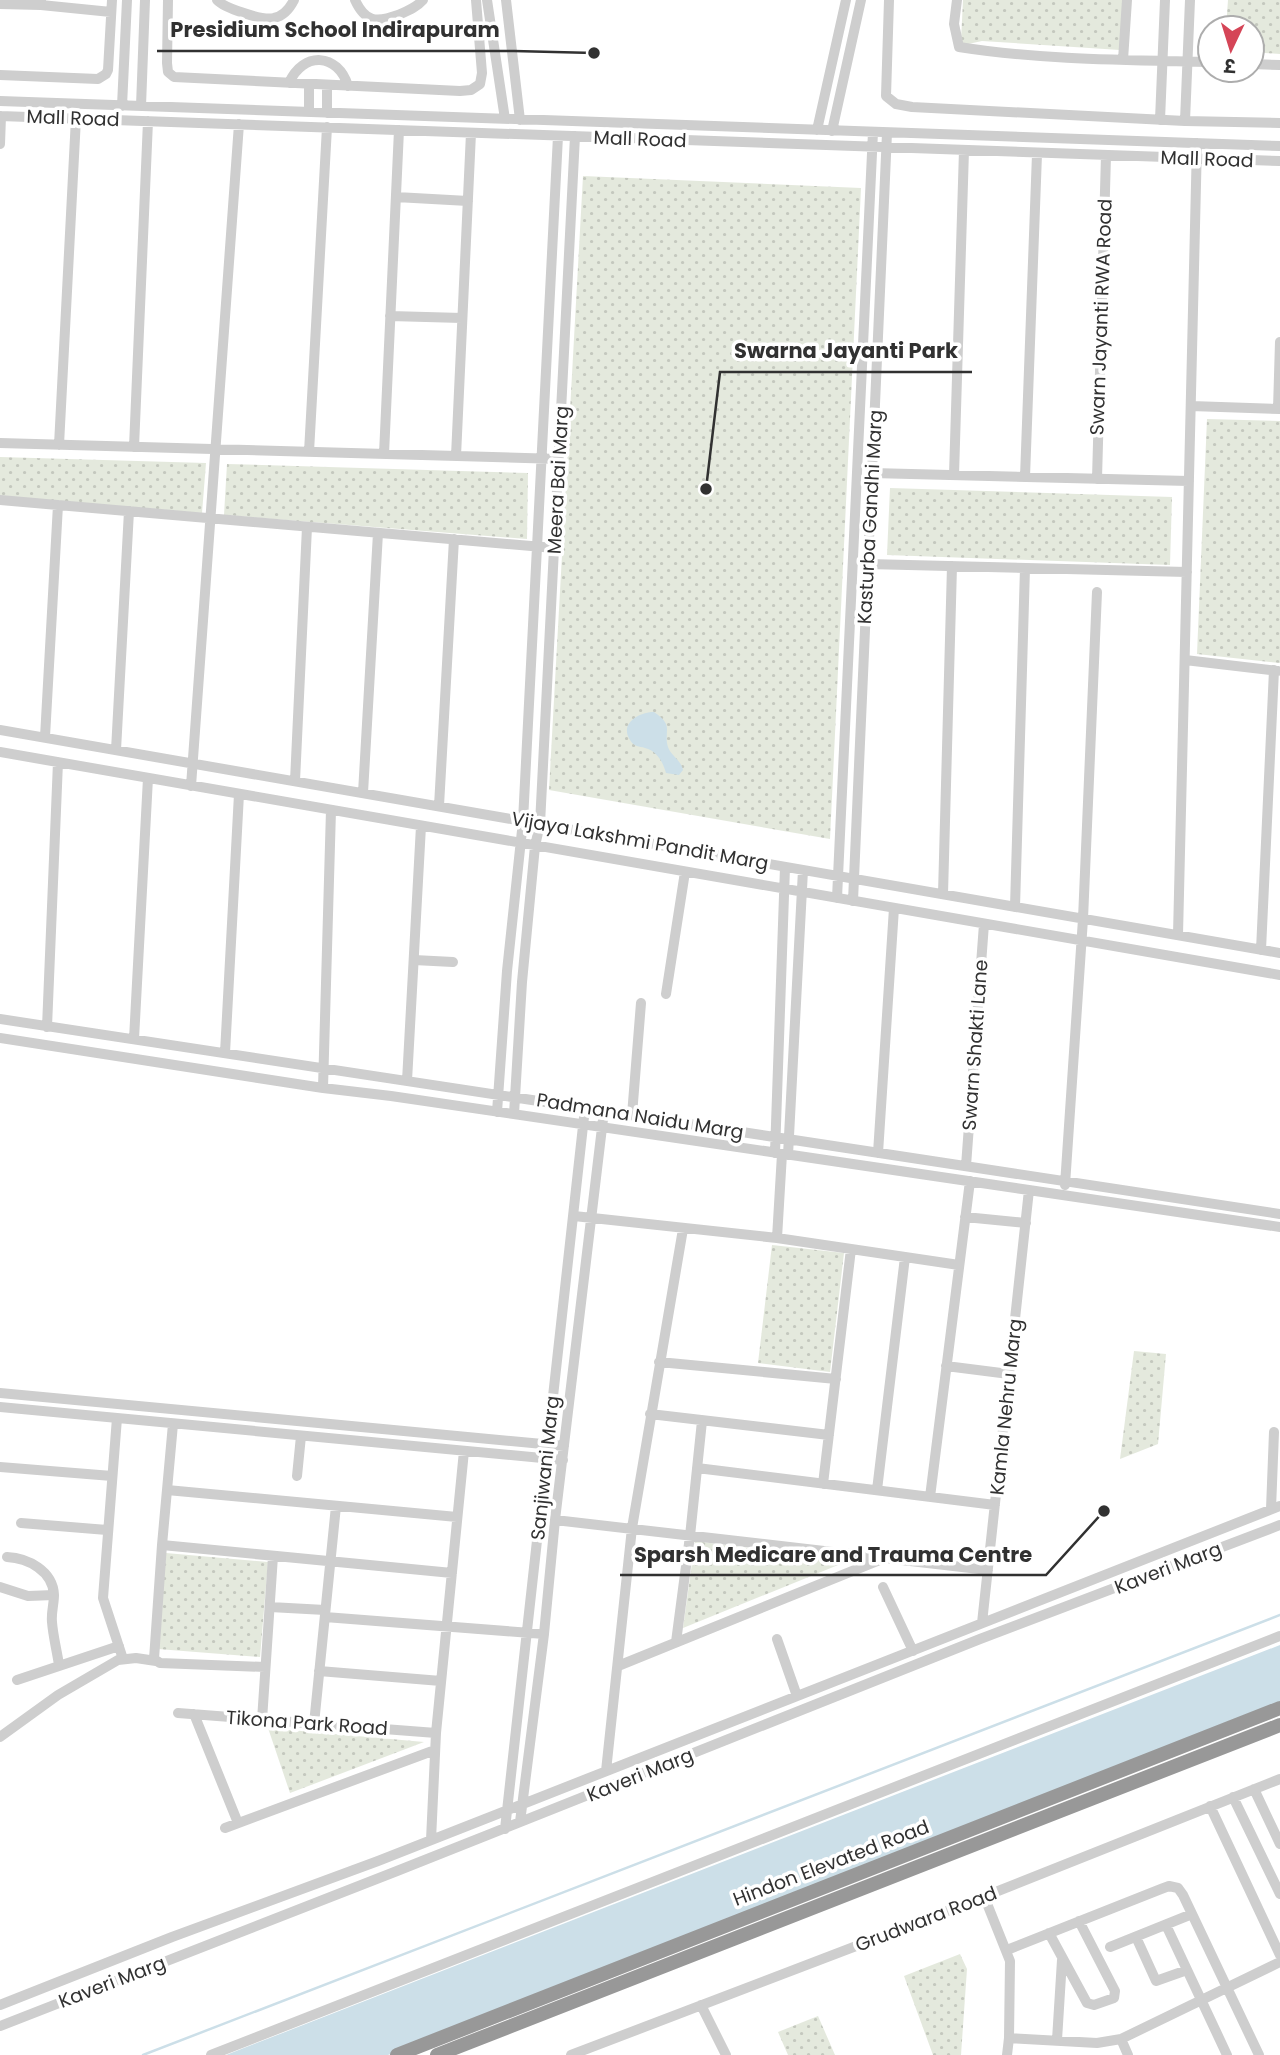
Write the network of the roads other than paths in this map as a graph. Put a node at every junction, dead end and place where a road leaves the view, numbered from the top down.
1 (112, 0) edge
2 (127, 0) edge
3 (145, 0) edge
4 (168, 0) edge
5 (217, 0) edge
6 (294, 0) edge
7 (355, 0) edge
8 (423, 0) edge
9 (477, 0) edge
10 (487, 0) edge
11 (506, 0) edge
12 (846, 0) edge
13 (861, 0) edge
14 (889, 0) edge
15 (957, 0) edge
16 (1127, 0) edge
17 (1165, 0) edge
18 (1190, 0) edge
19 (41, 3) edge
20 (0, 4) edge
21 (111, 12) junction
22 (1123, 60) junction
23 (1163, 61) junction
24 (1188, 62) junction
25 (1196, 62) edge
26 (0, 75) edge
27 (289, 83) junction
28 (309, 85) junction
29 (327, 85) junction
30 (348, 86) junction
31 (0, 101) edge
32 (122, 106) junction
33 (141, 106) junction
34 (309, 112) junction
35 (327, 113) junction
36 (1, 116) edge
37 (76, 118) junction
38 (505, 119) junction
39 (520, 120) junction
40 (1160, 120) junction
41 (148, 121) junction
42 (1185, 121) junction
43 (1280, 123) edge
44 (239, 124) junction
45 (327, 127) junction
46 (399, 130) junction
47 (817, 130) junction
48 (832, 131) junction
49 (873, 132) junction
50 (471, 133) junction
51 (887, 133) junction
52 (558, 136) junction
53 (575, 136) junction
54 (0, 144) edge
55 (1197, 144) junction
56 (1280, 146) edge
57 (873, 147) junction
58 (887, 148) junction
59 (964, 150) junction
60 (1037, 154) junction
61 (1106, 155) junction
62 (1197, 159) junction
63 (1280, 162) edge
64 (396, 197) junction
65 (468, 201) junction
66 (390, 316) junction
67 (462, 318) junction
68 (1280, 342) edge
69 (1191, 406) junction
70 (1279, 409) edge
71 (0, 443) edge
72 (59, 445) junction
73 (134, 447) junction
74 (215, 449) junction
75 (309, 452) junction
76 (383, 454) junction
77 (456, 456) junction
78 (541, 458) junction
79 (559, 459) junction
80 (872, 473) junction
81 (954, 475) junction
82 (1025, 477) junction
83 (1097, 479) junction
84 (1189, 481) junction
85 (0, 500) edge
86 (58, 505) junction
87 (129, 511) junction
88 (210, 518) junction
89 (307, 527) junction
90 (378, 533) junction
91 (854, 534) junction
92 (869, 534) junction
93 (454, 539) junction
94 (537, 547) junction
95 (554, 548) junction
96 (868, 564) junction
97 (952, 566) junction
98 (1026, 568) junction
99 (1187, 572) junction
100 (1097, 592) dead end
101 (1185, 660) junction
102 (1277, 671) edge
103 (0, 730) edge
104 (45, 737) junction
105 (116, 750) junction
106 (0, 752) edge
107 (58, 762) junction
108 (193, 763) junction
109 (148, 778) junction
110 (295, 781) junction
111 (191, 786) junction
112 (363, 793) junction
113 (239, 794) junction
114 (439, 806) junction
115 (331, 810) junction
116 (523, 821) junction
117 (540, 824) junction
118 (421, 826) junction
119 (520, 844) junction
120 (535, 846) junction
121 (785, 867) junction
122 (803, 870) junction
123 (685, 872) junction
124 (838, 876) junction
125 (854, 879) junction
126 (784, 889) junction
127 (801, 892) junction
128 (943, 894) junction
129 (837, 898) junction
130 (853, 901) junction
131 (1015, 907) junction
132 (894, 908) junction
133 (1083, 919) junction
134 (984, 923) junction
135 (1178, 935) junction
136 (1081, 941) junction
137 (1261, 950) junction
138 (1280, 953) edge
139 (414, 960) junction
140 (453, 962) dead end
141 (1280, 975) edge
142 (666, 994) dead end
143 (641, 1003) dead end
144 (0, 1019) edge
145 (47, 1027) junction
146 (0, 1038) edge
147 (134, 1040) junction
148 (225, 1053) junction
149 (323, 1068) junction
150 (407, 1081) junction
151 (323, 1088) junction
152 (499, 1095) junction
153 (515, 1098) junction
154 (585, 1108) junction
155 (604, 1111) junction
156 (497, 1112) junction
157 (514, 1114) junction
158 (632, 1115) junction
159 (583, 1125) junction
160 (602, 1127) junction
161 (776, 1137) junction
162 (790, 1139) junction
163 (878, 1153) junction
164 (782, 1154) junction
165 (966, 1166) junction
166 (970, 1181) junction
167 (1066, 1181) junction
168 (1029, 1190) junction
169 (1065, 1195) junction
170 (1280, 1214) edge
171 (574, 1216) junction
172 (965, 1217) junction
173 (592, 1218) junction
174 (1026, 1223) junction
175 (1280, 1227) edge
176 (683, 1229) junction
177 (777, 1238) junction
178 (852, 1249) junction
179 (905, 1257) junction
180 (959, 1265) junction
181 (659, 1362) junction
182 (946, 1366) junction
183 (1009, 1374) junction
184 (836, 1379) junction
185 (0, 1392) edge
186 (0, 1407) edge
187 (650, 1414) junction
188 (117, 1418) junction
189 (702, 1420) junction
190 (173, 1424) junction
191 (1274, 1432) dead end
192 (829, 1435) junction
193 (301, 1436) junction
194 (548, 1444) junction
195 (564, 1446) junction
196 (464, 1451) junction
197 (546, 1459) junction
198 (563, 1460) junction
199 (0, 1467) edge
200 (697, 1468) junction
201 (112, 1476) junction
202 (297, 1476) dead end
203 (823, 1484) junction
204 (167, 1490) junction
205 (877, 1490) junction
206 (930, 1497) junction
207 (995, 1505) junction
208 (335, 1506) junction
209 (1276, 1508) edge
210 (457, 1517) junction
211 (555, 1520) junction
212 (21, 1523) dead end
213 (1280, 1525) edge
214 (632, 1528) junction
215 (107, 1530) junction
216 (690, 1536) junction
217 (162, 1545) junction
218 (7, 1556) dead end
219 (273, 1556) junction
220 (886, 1557) junction
221 (330, 1561) junction
222 (988, 1570) junction
223 (452, 1573) junction
224 (0, 1587) edge
225 (883, 1587) dead end
226 (54, 1595) junction
227 (270, 1607) junction
228 (325, 1613) junction
229 (982, 1623) junction
230 (446, 1627) junction
231 (527, 1632) junction
232 (544, 1634) junction
233 (1280, 1636) edge
234 (777, 1639) dead end
235 (676, 1642) junction
236 (119, 1646) junction
237 (913, 1651) junction
238 (123, 1659) junction
239 (156, 1661) junction
240 (59, 1665) junction
241 (265, 1667) junction
242 (618, 1667) junction
243 (319, 1671) junction
244 (17, 1680) dead end
245 (441, 1681) junction
246 (797, 1696) junction
247 (1280, 1708) edge
248 (178, 1713) dead end
249 (194, 1714) junction
250 (262, 1720) junction
251 (314, 1724) junction
252 (1280, 1725) edge
253 (436, 1733) junction
254 (0, 1737) edge
255 (435, 1750) junction
256 (606, 1771) junction
257 (1280, 1779) edge
258 (1254, 1789) junction
259 (1233, 1797) junction
260 (522, 1804) junction
261 (1210, 1806) junction
262 (507, 1810) junction
263 (520, 1822) junction
264 (238, 1823) junction
265 (225, 1828) dead end
266 (505, 1829) junction
267 (430, 1840) junction
268 (1280, 1844) edge
269 (1280, 1894) edge
270 (984, 1896) junction
271 (1192, 1914) junction
272 (1079, 1921) junction
273 (1166, 1925) junction
274 (1049, 1933) junction
275 (172, 1937) junction
276 (1136, 1937) junction
277 (1110, 1947) dead end
278 (1007, 1950) junction
279 (180, 1955) junction
280 (1280, 1955) edge
281 (1062, 1960) junction
282 (1280, 1962) edge
283 (1187, 1970) junction
284 (1227, 1987) junction
285 (1201, 2001) junction
286 (0, 2005) edge
287 (701, 2005) junction
288 (1, 2022) edge
289 (1009, 2038) junction
290 (1121, 2039) junction
291 (1057, 2040) junction
292 (211, 2055) edge
293 (397, 2055) edge
294 (437, 2055) edge
295 (571, 2055) edge
296 (726, 2055) edge
297 (1007, 2055) edge
298 (1128, 2055) edge
299 (1227, 2055) edge
300 (1259, 2055) edge

1 - 21 street
2 - 32 street
3 - 33 street
4 - 27 street
5 - 6 street
7 - 8 street
9 - 30 street
10 - 38 street
11 - 39 street
12 - 47 street
13 - 48 street
14 - 40 street
15 - 22 street
16 - 22 street
17 - 23 street
18 - 24 street
19 - 20 street
19 - 21 street
21 - 26 street
22 - 23 street
23 - 24 street
23 - 40 street
24 - 25 street
24 - 42 street
27 - 28 street
27 - 30 street
28 - 29 street
28 - 34 street
29 - 30 street
29 - 35 street
31 - 32 street, Mall Road
32 - 33 street, Mall Road
33 - 34 street, Mall Road
34 - 35 street, Mall Road
35 - 38 street, Mall Road
36 - 37 street, Mall Road
36 - 54 street
37 - 41 street, Mall Road
37 - 72 street
38 - 39 street, Mall Road
39 - 47 street, Mall Road
40 - 42 street
41 - 44 street, Mall Road
41 - 73 street
42 - 43 street
44 - 45 street, Mall Road
44 - 74 street
45 - 46 street, Mall Road
45 - 75 street
46 - 50 street, Mall Road
46 - 64 street
47 - 48 street, Mall Road
48 - 49 street, Mall Road
49 - 51 street, Mall Road
49 - 57 street, Kasturba Gandhi Marg
50 - 52 street, Mall Road
50 - 65 street
51 - 55 street, Mall Road
51 - 58 street, Kasturba Gandhi Marg
52 - 53 street, Mall Road
52 - 78 street, Meera Bai Marg
53 - 57 street, Mall Road
53 - 79 street, Meera Bai Marg
55 - 56 street, Mall Road
55 - 62 street
57 - 58 street, Mall Road
57 - 91 street, Kasturba Gandhi Marg
58 - 59 street, Mall Road
58 - 80 street, Kasturba Gandhi Marg
59 - 60 street, Mall Road
59 - 81 street
60 - 61 street, Mall Road
60 - 82 street
61 - 62 street, Mall Road
61 - 83 street, Swarn Jayanti RWA Road
62 - 63 street, Mall Road
62 - 69 street
64 - 65 street
64 - 66 street
65 - 67 street
66 - 67 street
66 - 76 street
67 - 77 street
68 - 70 street
69 - 70 street
69 - 84 street
71 - 72 street
72 - 73 street
73 - 74 street
74 - 75 street
74 - 88 street
75 - 76 street
76 - 77 street
77 - 78 street
78 - 79 street
78 - 94 street, Meera Bai Marg
79 - 95 street, Meera Bai Marg
80 - 81 street
80 - 92 street, Kasturba Gandhi Marg
81 - 82 street
82 - 83 street
83 - 84 street
84 - 99 street
85 - 86 street
86 - 87 street
86 - 104 street
87 - 88 street
87 - 105 street
88 - 89 street
88 - 108 street
89 - 90 street
89 - 110 street
90 - 93 street
90 - 112 street
91 - 92 street
91 - 124 street, Kasturba Gandhi Marg
92 - 96 street, Kasturba Gandhi Marg
93 - 94 street
93 - 114 street
94 - 95 street
94 - 116 street, Meera Bai Marg
95 - 117 street, Meera Bai Marg
96 - 97 street
96 - 125 street, Kasturba Gandhi Marg
97 - 98 street
97 - 128 street
98 - 99 street
98 - 131 street
99 - 101 street
100 - 133 street
101 - 102 street
101 - 135 street
102 - 137 street
103 - 104 street, Vijaya Lakshmi Pandit Marg
104 - 105 street, Vijaya Lakshmi Pandit Marg
105 - 108 street, Vijaya Lakshmi Pandit Marg
106 - 107 street, Vijaya Lakshmi Pandit Marg
107 - 109 street, Vijaya Lakshmi Pandit Marg
107 - 145 street
108 - 110 street, Vijaya Lakshmi Pandit Marg
108 - 111 street
109 - 111 street, Vijaya Lakshmi Pandit Marg
109 - 147 street
110 - 112 street, Vijaya Lakshmi Pandit Marg
111 - 113 street, Vijaya Lakshmi Pandit Marg
112 - 114 street, Vijaya Lakshmi Pandit Marg
113 - 115 street, Vijaya Lakshmi Pandit Marg
113 - 148 street
114 - 116 street, Vijaya Lakshmi Pandit Marg
115 - 118 street, Vijaya Lakshmi Pandit Marg
115 - 149 street
116 - 117 street, Vijaya Lakshmi Pandit Marg
116 - 119 street, Meera Bai Marg
117 - 120 street, Meera Bai Marg
117 - 121 street, Vijaya Lakshmi Pandit Marg
118 - 119 street, Vijaya Lakshmi Pandit Marg
118 - 139 street
119 - 120 street, Vijaya Lakshmi Pandit Marg
119 - 152 street, Meera Bai Marg
120 - 123 street, Vijaya Lakshmi Pandit Marg
120 - 153 street, Meera Bai Marg
121 - 122 street, Vijaya Lakshmi Pandit Marg
121 - 126 street
122 - 124 street, Vijaya Lakshmi Pandit Marg
122 - 127 street
123 - 126 street, Vijaya Lakshmi Pandit Marg
123 - 142 street
124 - 125 street, Vijaya Lakshmi Pandit Marg
124 - 129 street, Kasturba Gandhi Marg
125 - 128 street, Vijaya Lakshmi Pandit Marg
125 - 130 street, Kasturba Gandhi Marg
126 - 127 street, Vijaya Lakshmi Pandit Marg
126 - 161 street
127 - 129 street, Vijaya Lakshmi Pandit Marg
127 - 162 street
128 - 131 street, Vijaya Lakshmi Pandit Marg
129 - 130 street, Vijaya Lakshmi Pandit Marg
130 - 132 street, Vijaya Lakshmi Pandit Marg
131 - 133 street, Vijaya Lakshmi Pandit Marg
132 - 134 street, Vijaya Lakshmi Pandit Marg
132 - 163 street
133 - 135 street, Vijaya Lakshmi Pandit Marg
133 - 136 street
134 - 136 street, Vijaya Lakshmi Pandit Marg
134 - 165 street, Swarn Shakti Lane
135 - 137 street, Vijaya Lakshmi Pandit Marg
136 - 141 street, Vijaya Lakshmi Pandit Marg
136 - 167 street
137 - 138 street, Vijaya Lakshmi Pandit Marg
139 - 140 street
139 - 150 street
143 - 158 street
144 - 145 street, Padmana Naidu Marg
145 - 147 street, Padmana Naidu Marg
146 - 151 street, Padmana Naidu Marg
147 - 148 street, Padmana Naidu Marg
148 - 149 street, Padmana Naidu Marg
149 - 150 street, Padmana Naidu Marg
149 - 151 street
150 - 152 street, Padmana Naidu Marg
151 - 156 street, Padmana Naidu Marg
152 - 153 street, Padmana Naidu Marg
152 - 156 street, Meera Bai Marg
153 - 154 street, Padmana Naidu Marg
153 - 157 street, Meera Bai Marg
154 - 155 street, Padmana Naidu Marg
154 - 159 street, Sanjiwani Marg
155 - 158 street, Padmana Naidu Marg
155 - 160 street, Sanjiwani Marg
156 - 157 street, Padmana Naidu Marg
157 - 159 street, Padmana Naidu Marg
158 - 161 street, Padmana Naidu Marg
159 - 160 street, Padmana Naidu Marg
159 - 171 street, Sanjiwani Marg
160 - 164 street, Padmana Naidu Marg
160 - 173 street, Sanjiwani Marg
161 - 162 street, Padmana Naidu Marg
161 - 164 street
162 - 163 street, Padmana Naidu Marg
162 - 164 street
163 - 165 street, Padmana Naidu Marg
164 - 166 street, Padmana Naidu Marg
164 - 177 street
165 - 167 street, Padmana Naidu Marg
166 - 168 street, Padmana Naidu Marg
166 - 172 street
167 - 169 street
167 - 170 street, Padmana Naidu Marg
168 - 169 street, Padmana Naidu Marg
168 - 174 street, Kamla Nehru Marg
169 - 175 street, Padmana Naidu Marg
171 - 173 street
171 - 194 street, Sanjiwani Marg
172 - 174 street
172 - 180 street
173 - 176 street
173 - 195 street, Sanjiwani Marg
174 - 183 street, Kamla Nehru Marg
176 - 177 street
176 - 181 street
177 - 178 street
178 - 179 street
178 - 184 street
179 - 180 street
179 - 205 street
180 - 182 street
181 - 184 street
181 - 187 street
182 - 183 street
182 - 206 street
183 - 207 street, Kamla Nehru Marg
184 - 192 street
185 - 194 street
186 - 188 street
187 - 189 street
187 - 214 street
188 - 190 street
188 - 201 street
189 - 192 street
189 - 200 street
190 - 193 street
190 - 204 street
191 - 209 street
192 - 203 street
193 - 196 street
193 - 202 street
194 - 195 street
194 - 197 street, Sanjiwani Marg
195 - 198 street, Sanjiwani Marg
196 - 197 street
196 - 210 street
197 - 198 street
197 - 231 street, Sanjiwani Marg
198 - 211 street, Sanjiwani Marg
199 - 201 street
200 - 203 street
200 - 216 street
201 - 215 street
203 - 205 street
204 - 208 street
204 - 217 street
205 - 206 street
206 - 207 street
207 - 222 street, Kamla Nehru Marg
208 - 210 street
208 - 221 street
209 - 229 street, Kaveri Marg
210 - 223 street
211 - 214 street
211 - 232 street, Sanjiwani Marg
212 - 215 street
213 - 263 street, Kaveri Marg
214 - 216 street
214 - 242 street
215 - 236 street
216 - 220 street
216 - 235 street
217 - 219 street
217 - 239 street
218 - 226 street
219 - 221 street
219 - 227 street
220 - 222 street
220 - 235 street
221 - 223 street
221 - 228 street
222 - 229 street, Kamla Nehru Marg
223 - 230 street
224 - 226 street
225 - 237 street
226 - 240 street
227 - 228 street
227 - 241 street
228 - 230 street
228 - 243 street
229 - 237 street, Kaveri Marg
230 - 231 street
230 - 245 street
231 - 232 street
231 - 262 street, Sanjiwani Marg
232 - 260 street, Sanjiwani Marg
233 - 292 street
234 - 246 street
235 - 242 street
236 - 238 street
236 - 240 street
237 - 246 street, Kaveri Marg
238 - 239 street
238 - 254 street
239 - 241 street
240 - 244 street
241 - 250 street
242 - 256 street
243 - 245 street
243 - 251 street
245 - 253 street
246 - 256 street, Kaveri Marg
247 - 293 highway, Hindon Elevated Road
248 - 249 street, Tikona Park Road
249 - 250 street, Tikona Park Road
249 - 264 street
250 - 251 street, Tikona Park Road
251 - 253 street, Tikona Park Road
252 - 294 highway, Hindon Elevated Road
253 - 255 street
255 - 264 street
255 - 267 street
256 - 260 street, Kaveri Marg
257 - 258 street, Grudwara Road
258 - 259 street, Grudwara Road
258 - 268 street
259 - 261 street, Grudwara Road
259 - 269 street
260 - 262 street, Kaveri Marg
260 - 263 street, Sanjiwani Marg
261 - 270 street, Grudwara Road
261 - 280 street
262 - 266 street, Sanjiwani Marg
262 - 267 street, Kaveri Marg
263 - 266 street, Kaveri Marg
264 - 265 street
266 - 279 street, Kaveri Marg
267 - 275 street, Kaveri Marg
270 - 278 street
270 - 287 street, Grudwara Road
271 - 272 street
271 - 273 street
271 - 284 street
272 - 274 street
272 - 281 street
273 - 276 street
273 - 283 street
274 - 278 street
274 - 281 street
275 - 279 street
275 - 286 street, Kaveri Marg
276 - 277 street
276 - 283 street
278 - 289 street
279 - 288 street, Kaveri Marg
281 - 291 street
282 - 284 street
283 - 285 street
284 - 285 street
284 - 300 street
285 - 290 street
285 - 299 street
287 - 295 street, Grudwara Road
287 - 296 street
289 - 291 street
289 - 297 street
290 - 291 street
290 - 298 street

